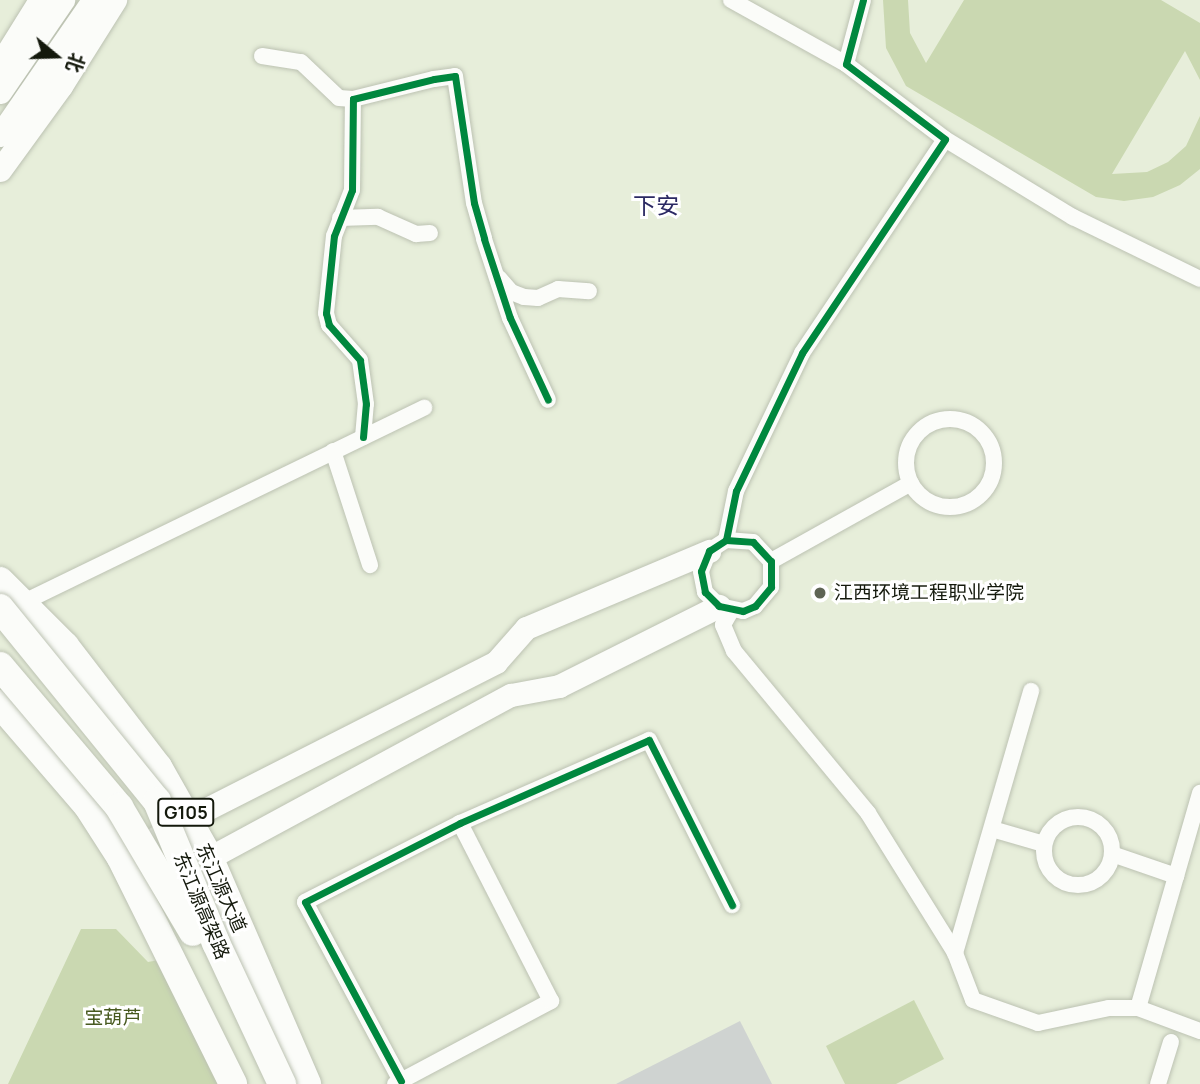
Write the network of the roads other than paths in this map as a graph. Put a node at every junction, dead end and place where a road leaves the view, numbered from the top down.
1 (40, 0) edge
2 (64, 0) edge
3 (93, 0) edge
4 (115, 0) edge
5 (731, 0) edge
6 (863, 0) edge
7 (262, 56) dead end
8 (0, 64) edge
9 (846, 64) junction
10 (0, 92) edge
11 (353, 99) junction
12 (0, 135) edge
13 (945, 139) junction
14 (0, 170) edge
15 (340, 218) junction
16 (430, 233) dead end
17 (496, 274) junction
18 (1200, 279) edge
19 (589, 291) dead end
20 (548, 400) dead end
21 (424, 408) dead end
22 (363, 437) junction
23 (333, 451) junction
24 (911, 483) junction
25 (717, 546) junction
26 (771, 561) junction
27 (370, 565) dead end
28 (0, 581) edge
29 (12, 605) edge
30 (725, 608) junction
31 (0, 666) edge
32 (1031, 691) dead end
33 (0, 704) edge
34 (1200, 793) edge
35 (189, 818) junction
36 (460, 822) junction
37 (992, 829) junction
38 (1044, 844) junction
39 (1112, 854) junction
40 (209, 857) junction
41 (121, 858) junction
42 (1175, 876) junction
43 (144, 900) junction
44 (228, 902) junction
45 (732, 905) dead end
46 (955, 954) junction
47 (184, 988) junction
48 (1138, 1008) junction
49 (1200, 1031) edge
50 (1171, 1042) dead end
51 (398, 1082) edge
52 (226, 1084) edge
53 (233, 1084) edge
54 (246, 1084) edge
55 (264, 1084) edge
56 (282, 1084) edge
57 (296, 1084) edge
58 (307, 1084) edge
59 (1158, 1084) edge

1 - 8 street
2 - 10 street
3 - 12 street
4 - 14 street
5 - 9 street
6 - 9 street
7 - 11 street
9 - 13 street
11 - 15 street
11 - 17 street
13 - 18 street
13 - 25 street
15 - 16 street
15 - 22 street
17 - 19 street
17 - 20 street
21 - 22 street
22 - 23 street
23 - 27 street
23 - 29 street
24 - 24 street
24 - 26 street
25 - 26 street
25 - 30 street
25 - 35 street
26 - 30 street
28 - 29 highway, 东江源大道 / G105
29 - 35 highway, 东江源大道 / G105
29 - 56 highway, 东江源高架路, bridge
30 - 40 street
30 - 46 street
31 - 55 highway, 东江源高架路, bridge
32 - 37 street
33 - 41 highway
34 - 42 street
35 - 40 highway, 东江源大道 / G105
35 - 41 street
36 - 45 street
36 - 51 street
36 - 51 street
37 - 38 street
37 - 46 street
38 - 39 street
38 - 39 street
39 - 42 street
40 - 43 street
40 - 44 highway, 东江源大道 / G105
41 - 43 highway
42 - 48 street
43 - 47 highway
44 - 57 highway
44 - 58 highway, 东江源大道 / G105
46 - 48 street
47 - 52 street
47 - 53 highway
47 - 54 highway
48 - 49 street
50 - 59 street

